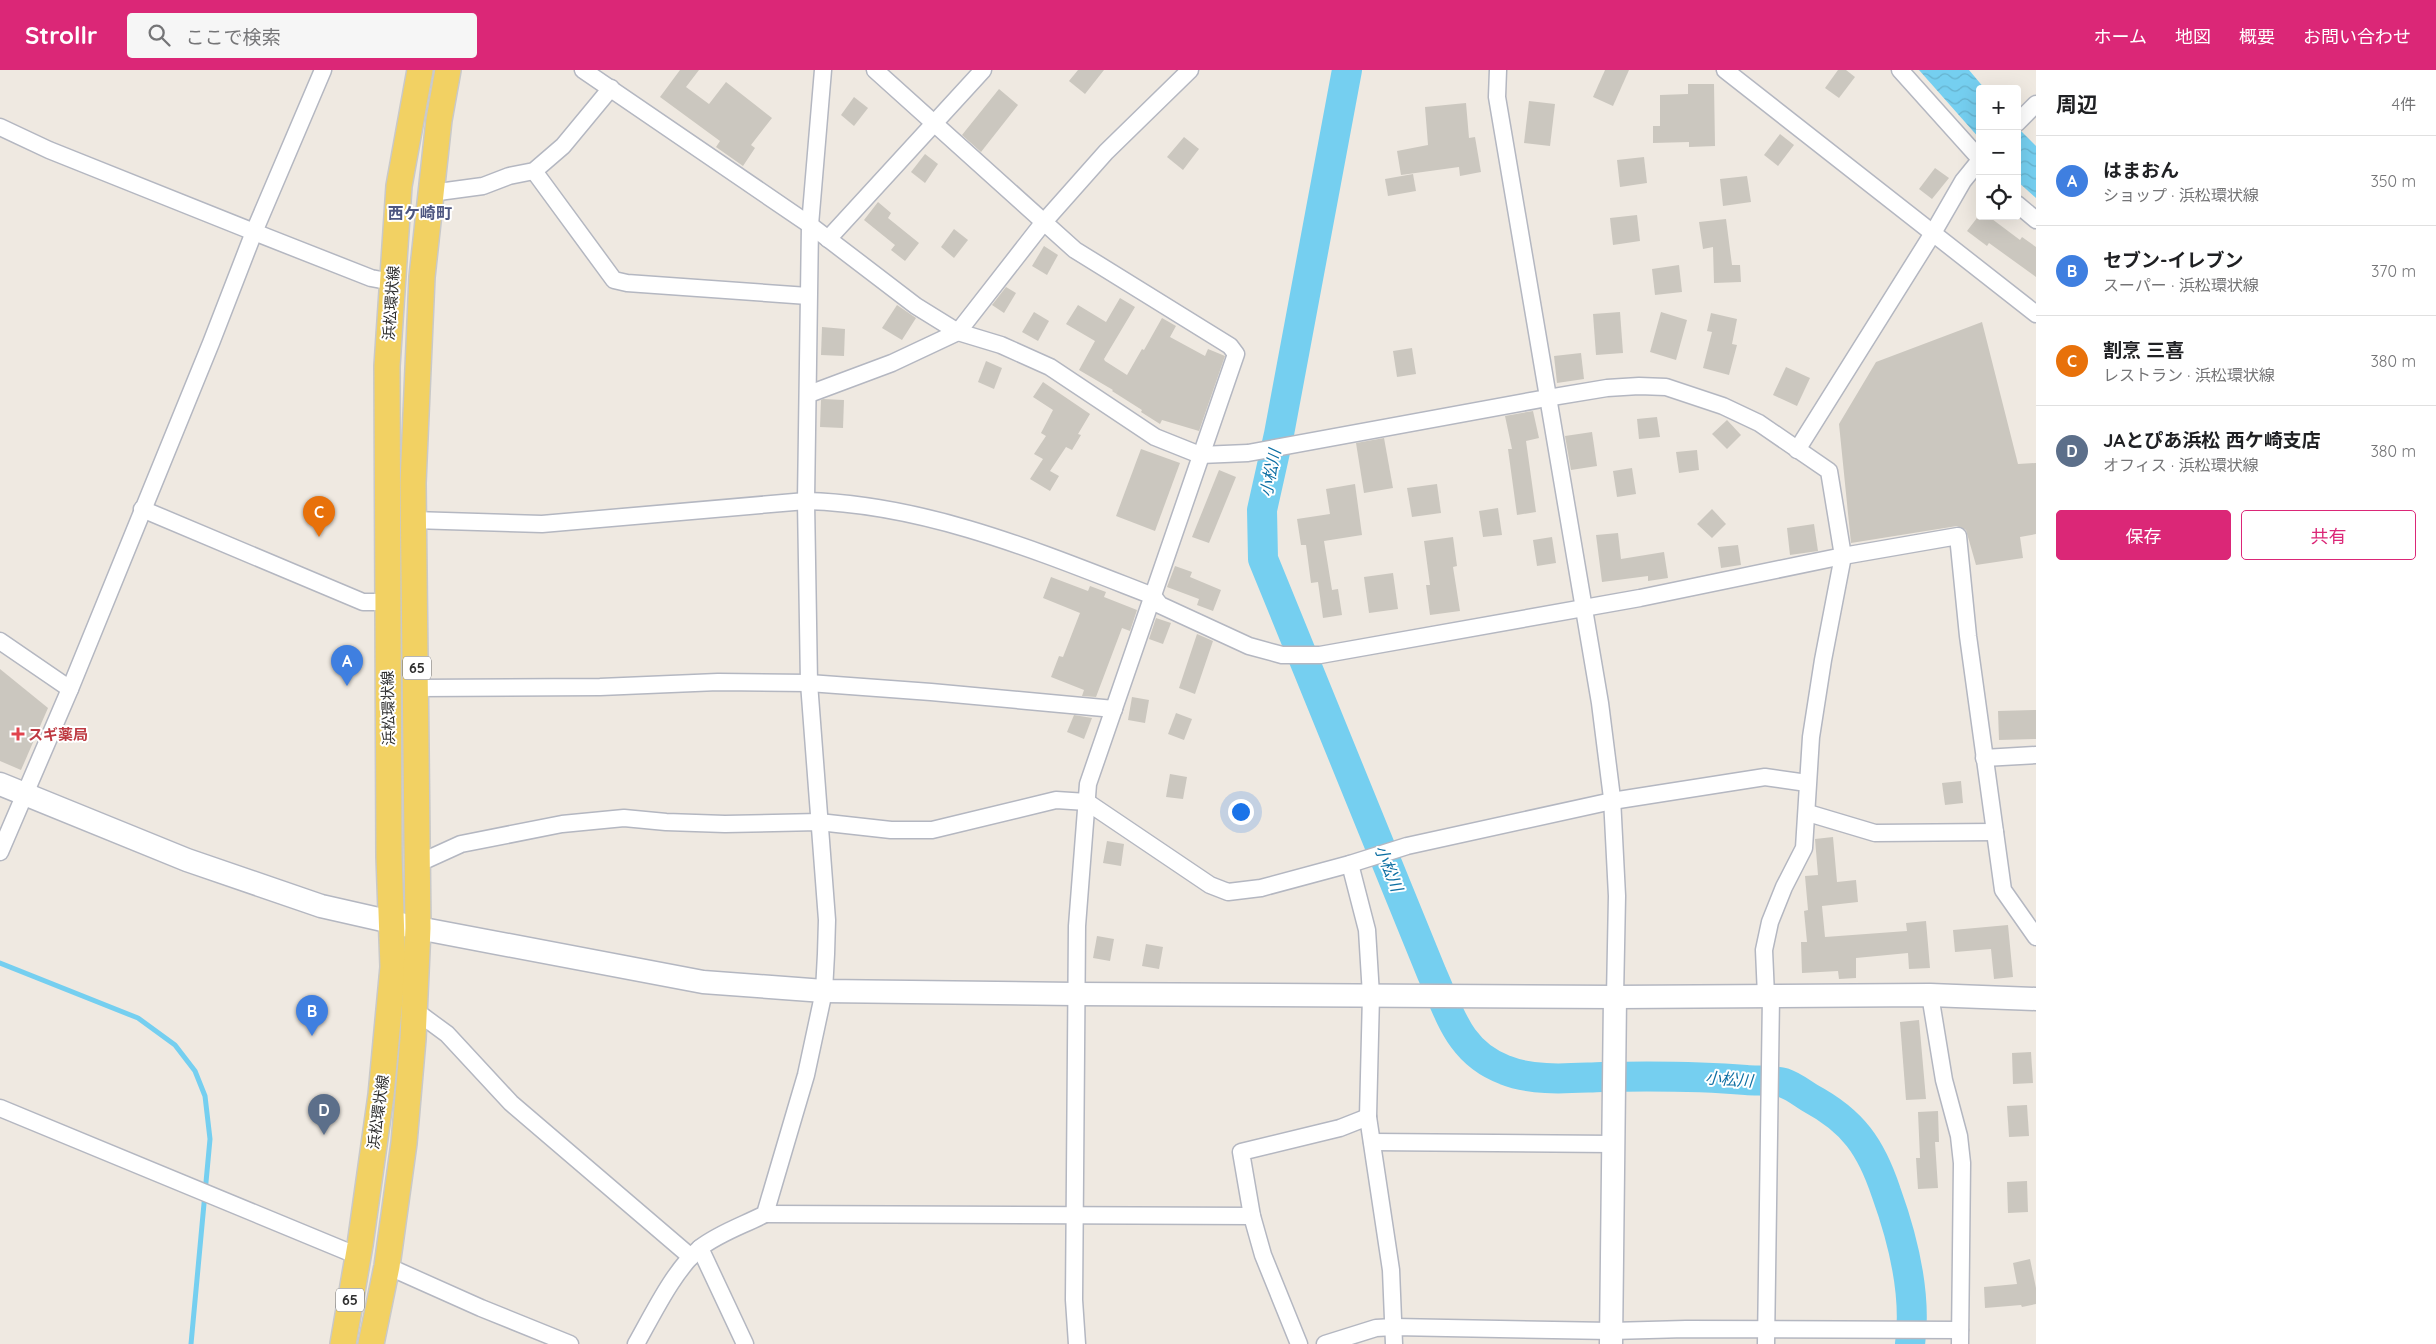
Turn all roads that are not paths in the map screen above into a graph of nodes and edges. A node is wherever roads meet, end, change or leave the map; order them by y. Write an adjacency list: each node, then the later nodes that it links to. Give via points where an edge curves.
1 (323, 70): 25 (street)
2 (420, 70): 28 (main road, 浜松環状線 / 65, via 399,186)
3 (448, 70): 20 (main road, 浜松環状線 / 65)
4 (583, 70): 12 (street)
5 (823, 70): 24 (street)
6 (875, 70): 15 (street)
7 (983, 70): 15 (street)
8 (1190, 70): 23 (street, via 1106,152)
9 (1498, 70): 33 (street, via 1496,97)
10 (1725, 70): 26 (street)
11 (1900, 70): 17 (street)
12 (611, 88): 19 (street, via 563,146); 24 (street)
13 (2036, 104): 14 (street)
14 (2021, 119)
15 (934, 125): 23 (street); 27 (street)
16 (0, 127): 25 (street, via 49,150)
17 (1976, 156)
18 (1976, 165): 26 (street, via 1962,181)
19 (534, 171): 20 (street, via 482,186); 29 (street, via 614,280)
20 (431, 193): 38 (main road, 浜松環状線 / 65, via 422,277)
21 (2021, 207): 22 (street)
22 (2036, 220)
23 (1043, 223): 31 (street); 35 (street, via 1075,250 1230,346 1236,354)
24 (810, 225): 27 (street); 29 (street)
25 (254, 232): 28 (street, via 371,278); 37 (street)
26 (1933, 234): 30 (street); 34 (street)
27 (828, 239): 31 (street, via 916,306)
28 (392, 282): 41 (main road, 浜松環状線 / 65, via 387,366)
29 (808, 296): 32 (street)
30 (2036, 314)
31 (958, 332): 32 (street, via 892,363); 35 (street, via 1001,345 1050,367 1155,437)
32 (809, 394): 36 (street)
33 (1547, 398): 34 (street, via 1608,388 1666,387 1723,406 1759,423); 35 (street, via 1248,453); 42 (street)
34 (1797, 450): 39 (street, via 1829,471)
35 (1200, 455): 40 (street)
36 (806, 501): 38 (street, via 542,524); 40 (street, via 846,502 926,517 1068,563); 44 (street)
37 (142, 509): 41 (street, via 363,602); 46 (street)
38 (413, 520): 45 (main road, 浜松環状線 / 65)
39 (1843, 556): 42 (street, via 1640,598); 49 (street, via 1958,536); 50 (street, via 1823,660)
40 (1153, 596): 42 (street, via 1160,605 1249,646 1282,655 1320,655); 47 (street)
41 (387, 602): 61 (main road, 浜松環状線 / 65)
42 (1585, 606): 53 (street)
43 (0, 640): 46 (street)
44 (809, 683): 45 (street); 47 (street); 56 (street)
45 (417, 688): 60 (main road, 浜松環状線 / 65)
46 (70, 689): 52 (street)
47 (1114, 709): 54 (street, via 1088,784)
48 (2036, 755): 49 (street)
49 (1984, 758): 57 (street)
50 (1807, 783): 53 (street, via 1765,776); 55 (street)
51 (0, 784): 52 (street)
52 (25, 794): 58 (street); 61 (street, via 187,860 321,906)
53 (1612, 801): 59 (street, via 1399,849); 69 (street, via 1617,896)
54 (1087, 802): 56 (street, via 1056,800 932,830 891,830); 59 (street, via 1210,884 1228,892 1261,888); 65 (street, via 1077,926)
55 (1808, 813): 57 (street, via 1875,834); 68 (street, via 1804,848 1770,922 1764,950)
56 (819, 822): 60 (street, via 724,824 624,818 562,824 461,844); 64 (street, via 828,920)
57 (1995, 832): 63 (street, via 2004,890)
58 (0, 852)
59 (1358, 862): 67 (street)
60 (416, 864): 62 (main road, 浜松環状線 / 65)
61 (391, 923): 62 (street); 80 (main road, 浜松環状線 / 65, via 393,967 388,1025)
62 (418, 928): 64 (street, via 703,982); 71 (main road, 浜松環状線 / 65)
63 (2036, 937)
64 (824, 991): 65 (street); 76 (street, via 806,1075)
65 (1076, 994): 67 (street); 77 (street)
66 (1930, 994): 68 (street); 70 (street); 85 (street, via 1962,1163)
67 (1371, 995): 69 (street); 73 (street)
68 (1768, 996): 69 (street); 84 (street)
69 (1615, 997): 75 (street)
70 (2036, 999)
71 (413, 1009): 79 (street, via 447,1034 511,1103); 81 (main road, 浜松環状線 / 65, via 404,1143)
72 (0, 1108): 80 (street)
73 (1368, 1117): 74 (street); 78 (street, via 1340,1128 1240,1152)
74 (1372, 1142): 75 (street); 82 (street, via 1391,1270)
75 (1613, 1144): 83 (street)
76 (765, 1214): 77 (street); 79 (street, via 715,1238)
77 (1074, 1215): 78 (street); 91 (street)
78 (1252, 1216): 92 (street, via 1263,1255)
79 (696, 1253): 89 (street, via 655,1310); 90 (street)
80 (358, 1256): 86 (main road, 浜松環状線 / 65)
81 (387, 1266): 87 (main road, 浜松環状線 / 65); 88 (street)
82 (1394, 1327): 83 (street); 93 (street, via 1376,1328); 94 (street)
83 (1611, 1337): 84 (street)
84 (1767, 1337): 85 (street, via 1932,1329)
85 (1960, 1337)
86 (343, 1344)
87 (371, 1344)
88 (570, 1344)
89 (636, 1344)
90 (745, 1344)
91 (1077, 1344)
92 (1299, 1344)
93 (1325, 1344)
94 (1394, 1344)

